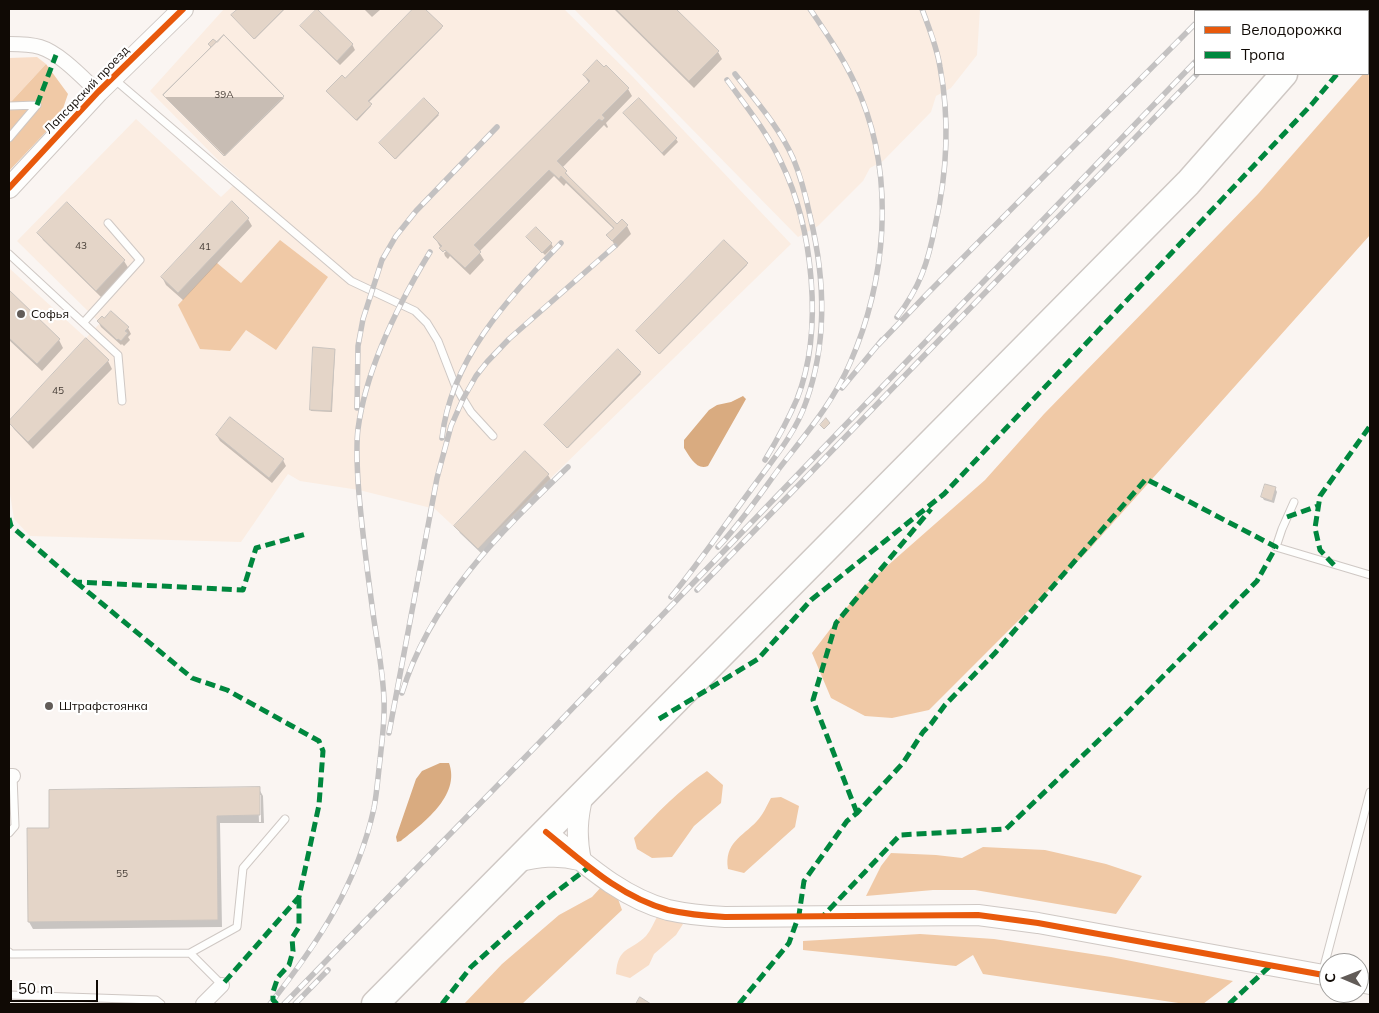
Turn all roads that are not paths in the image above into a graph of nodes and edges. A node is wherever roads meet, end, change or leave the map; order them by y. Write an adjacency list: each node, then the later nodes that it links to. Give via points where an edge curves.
1 (183, 9): 4 (street, Лапсарский проезд)
2 (9, 44): 4 (street, via 41,47)
3 (1283, 75): 17 (highway, via 1182,190)
4 (106, 86): 7 (street, Лапсарский проезд); 12 (lane, via 351,281 415,311 438,341 455,385 471,412)
5 (9, 106): 6 (lane, via 37,105)
6 (9, 138)
7 (9, 188)
8 (108, 223): 10 (lane, via 140,260)
9 (9, 254): 10 (lane)
10 (84, 322): 11 (lane, via 118,355)
11 (122, 401)
12 (493, 436)
13 (1294, 502): 14 (lane, via 1276,547)
14 (1370, 575)
15 (11, 776): 20 (lane, via 15,826)
16 (1370, 792): 25 (lane)
17 (583, 794): 19 (highway); 21 (street, via 576,829)
18 (286, 819): 24 (lane, via 243,868 236,927)
19 (546, 832): 21 (street); 22 (highway)
20 (9, 833)
21 (581, 861): 22 (street, via 554,856); 26 (street, via 615,886 644,901 667,910 695,915 978,915)
22 (516, 862): 31 (highway)
23 (9, 952): 24 (lane)
24 (190, 953): 27 (lane)
25 (1330, 953)
26 (1319, 974)
27 (222, 985): 30 (street)
28 (9, 994): 29 (lane, via 156,1000)
29 (161, 1004)
30 (203, 1004)
31 (375, 1004)

